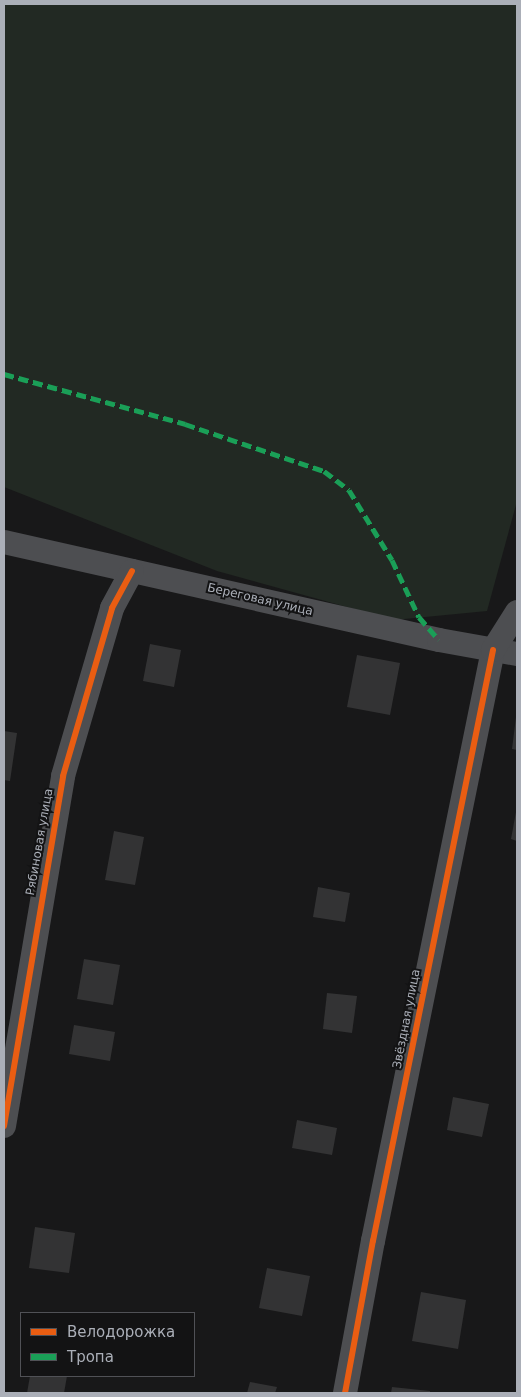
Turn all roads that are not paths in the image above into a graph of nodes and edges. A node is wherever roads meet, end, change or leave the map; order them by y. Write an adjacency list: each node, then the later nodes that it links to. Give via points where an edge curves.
1 (4, 542): 2 (street, Береговая улица)
2 (132, 571): 4 (street, Береговая улица); 6 (street, Рябиновая улица, via 112,608 63,776)
3 (517, 612): 4 (street)
4 (493, 650): 5 (street, Береговая улица); 7 (street, Звёздная улица)
5 (517, 654)
6 (4, 1126)
7 (345, 1393)

